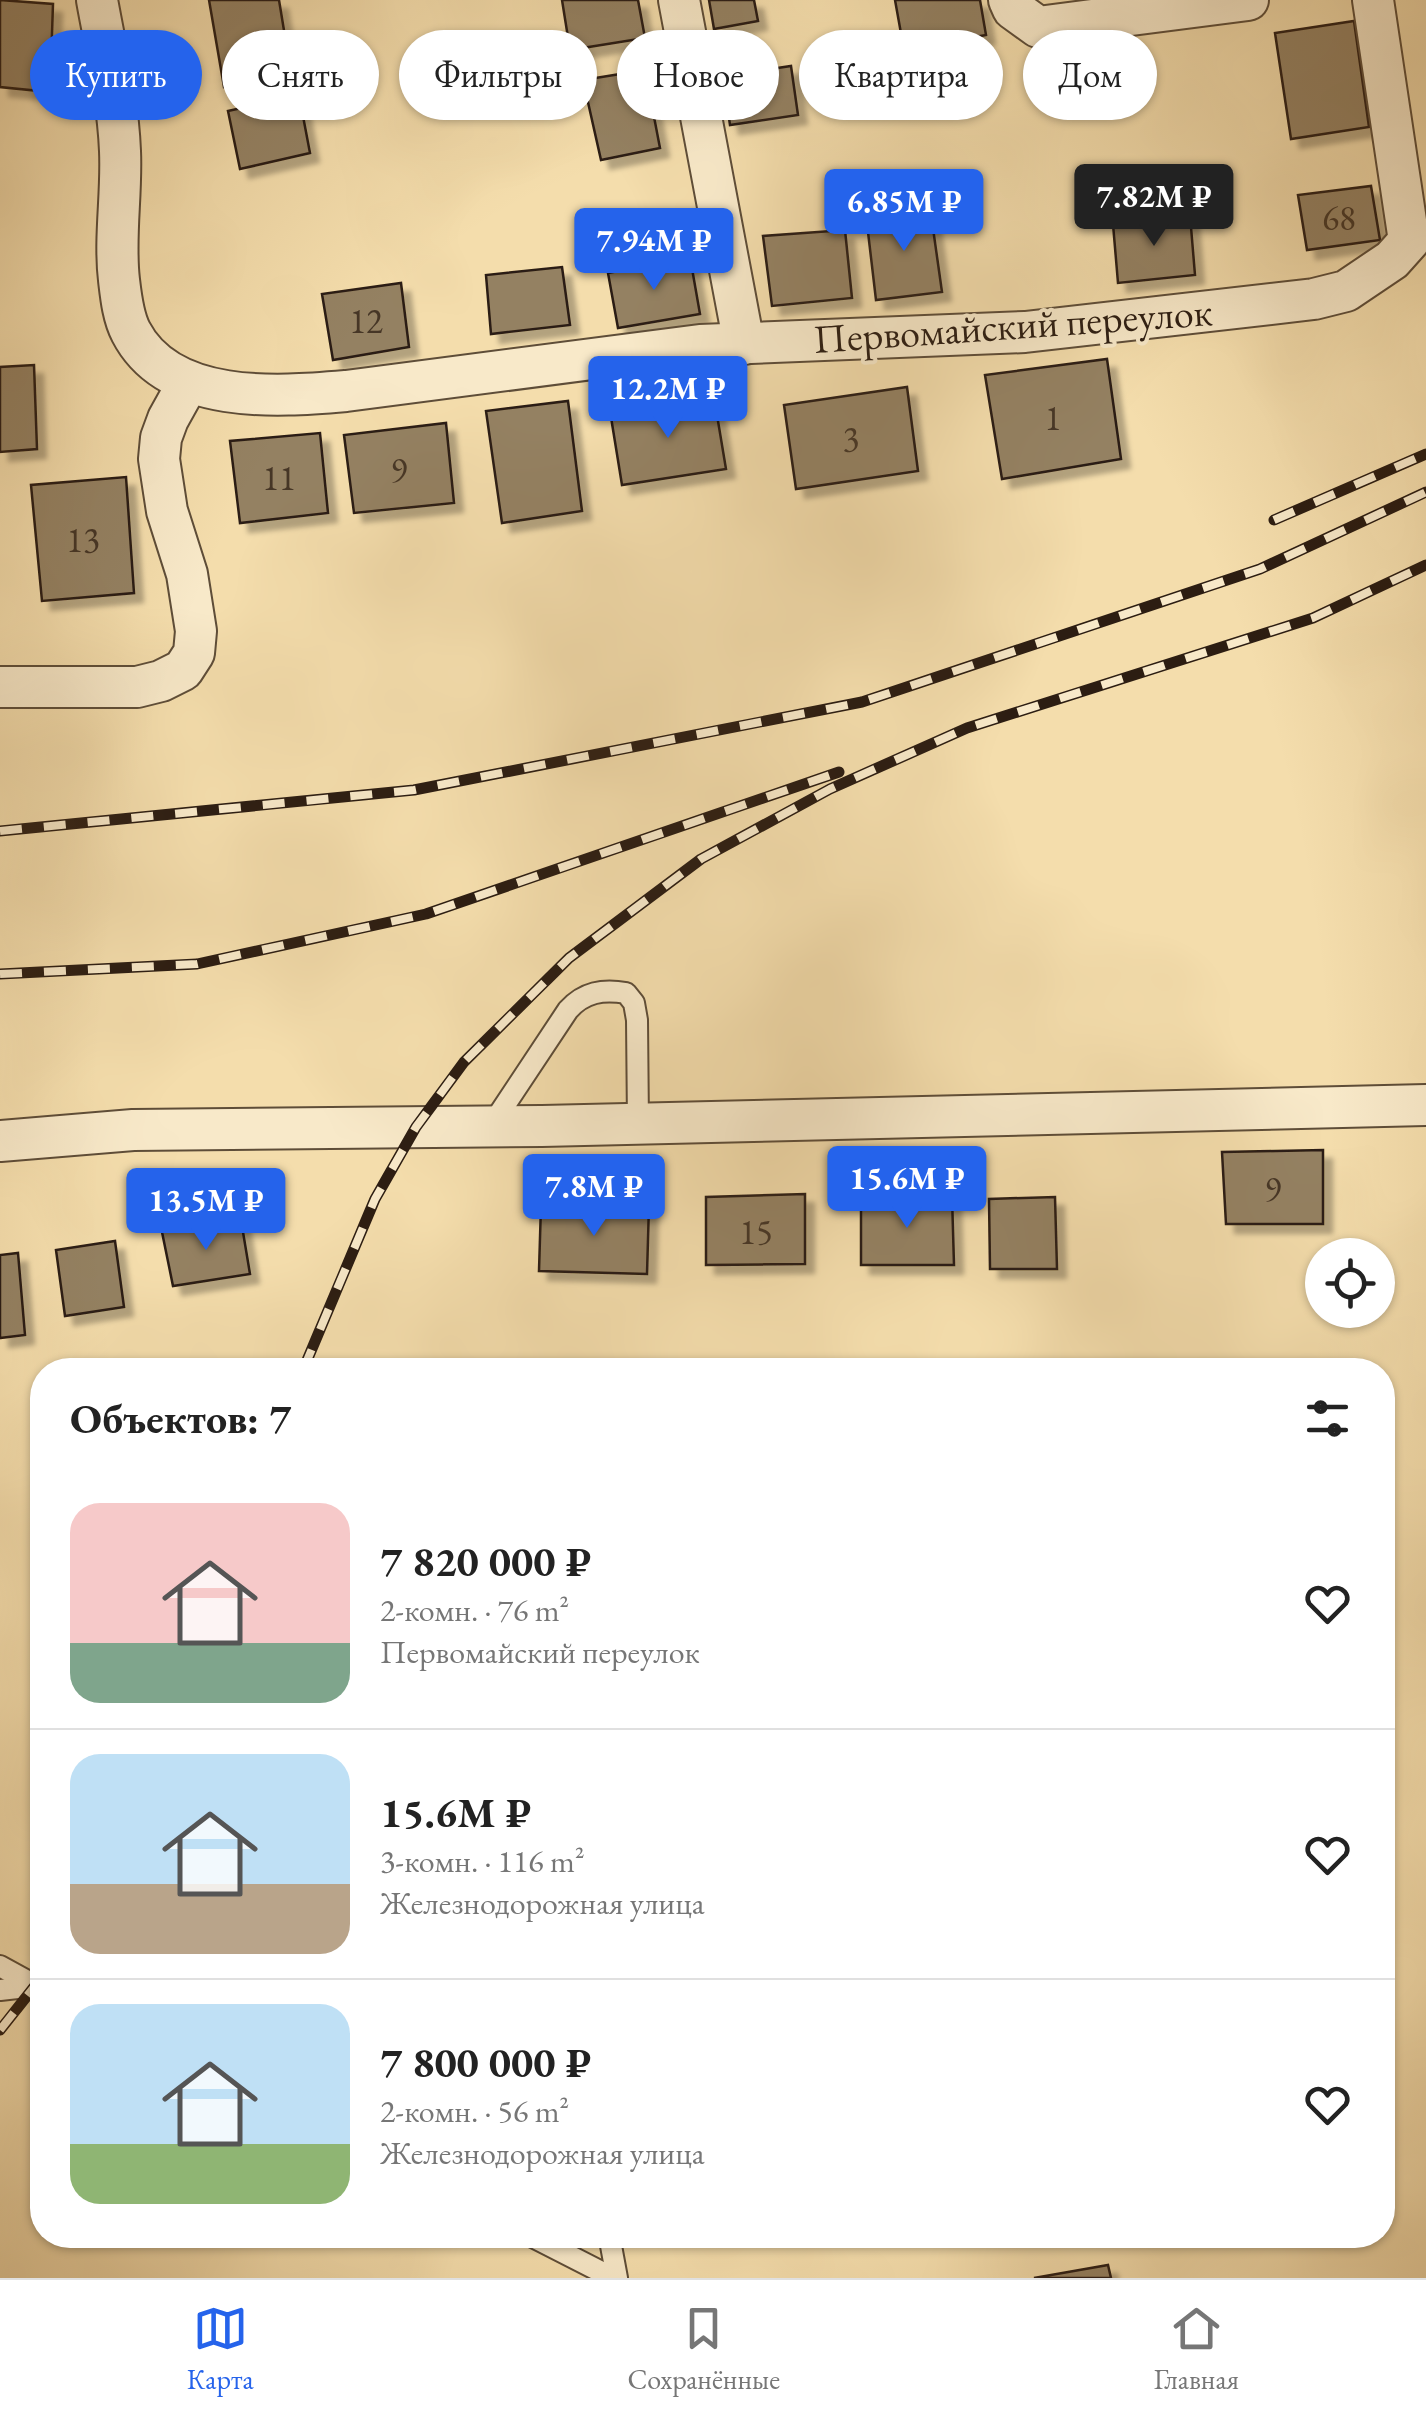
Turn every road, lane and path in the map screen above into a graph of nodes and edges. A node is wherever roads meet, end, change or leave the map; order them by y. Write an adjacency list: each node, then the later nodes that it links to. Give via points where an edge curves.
1 (98, 0): 7 (street, via 120,151 123,311 139,345)
2 (678, 0): 6 (street)
3 (1009, 0): 4 (street, via 1038,27)
4 (1248, 0)
5 (1374, 0): 6 (street, Первомайский переулок, via 1409,241 1346,291 1025,332)
6 (744, 344): 7 (street, Первомайский переулок, via 296,396)
7 (188, 383): 8 (street, via 168,419 160,459 167,511 187,574 194,653 183,670 137,687)
8 (0, 687)
9 (1426, 1105): 10 (street)
10 (638, 1124): 11 (street); 11 (lane, via 634,1003 626,993 607,990 584,996 568,1010)
11 (491, 1126): 12 (street, via 133,1130)
12 (0, 1141)
13 (0, 1966): 14 (lane)
14 (30, 1982)
15 (30, 1988): 16 (lane)
16 (0, 1990)
17 (554, 2248): 19 (lane)
18 (611, 2248): 19 (lane)
19 (615, 2278)

